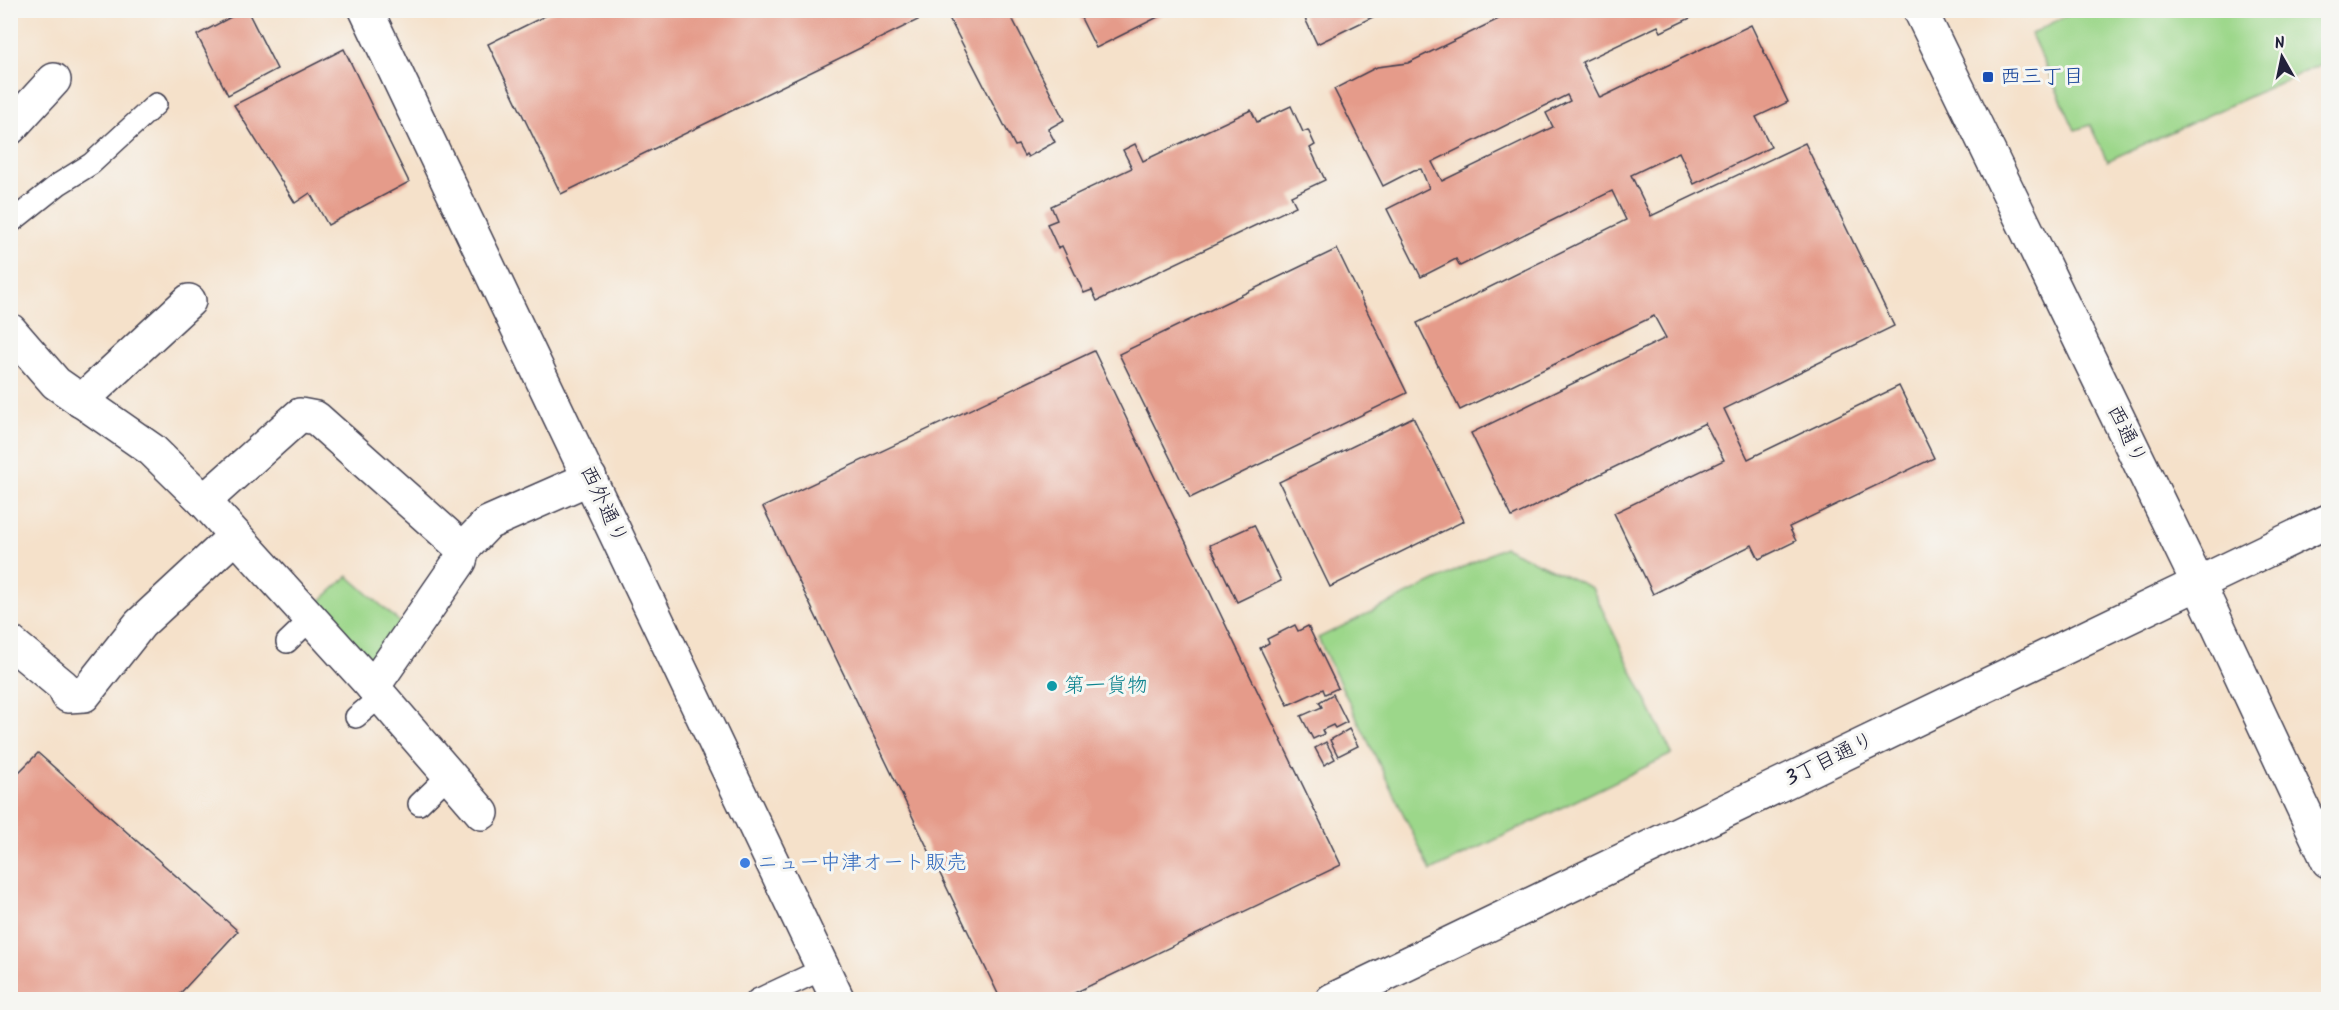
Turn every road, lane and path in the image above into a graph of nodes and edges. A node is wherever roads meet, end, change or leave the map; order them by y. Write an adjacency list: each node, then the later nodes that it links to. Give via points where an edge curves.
1 (366, 10): 10 (street, 西外通り)
2 (1920, 10): 15 (street, 西通り)
3 (54, 80): 5 (street)
4 (156, 104): 6 (lane, via 128,139 59,184)
5 (30, 119)
6 (10, 223)
7 (189, 301): 9 (street)
8 (10, 330): 9 (street, via 56,383)
9 (81, 401): 11 (street, via 152,450)
10 (590, 478): 14 (street, via 488,523); 24 (street, 西外通り)
11 (204, 501): 13 (street); 14 (street, via 300,415 308,416 316,418)
12 (2328, 521): 15 (street, 3丁目通り)
13 (235, 536): 16 (street); 17 (street, via 140,624 84,695 68,696 63,686)
14 (463, 549): 19 (street)
15 (2198, 583): 23 (street, 西通り); 27 (street, 3丁目通り)
16 (310, 619): 18 (lane); 19 (street)
17 (10, 642)
18 (287, 642)
19 (370, 700): 20 (street)
20 (449, 775): 21 (lane); 22 (street)
21 (419, 804)
22 (482, 813)
23 (2328, 861)
24 (824, 969): 25 (lane); 26 (street, 西外通り)
25 (757, 999)
26 (838, 999)
27 (1332, 999)

